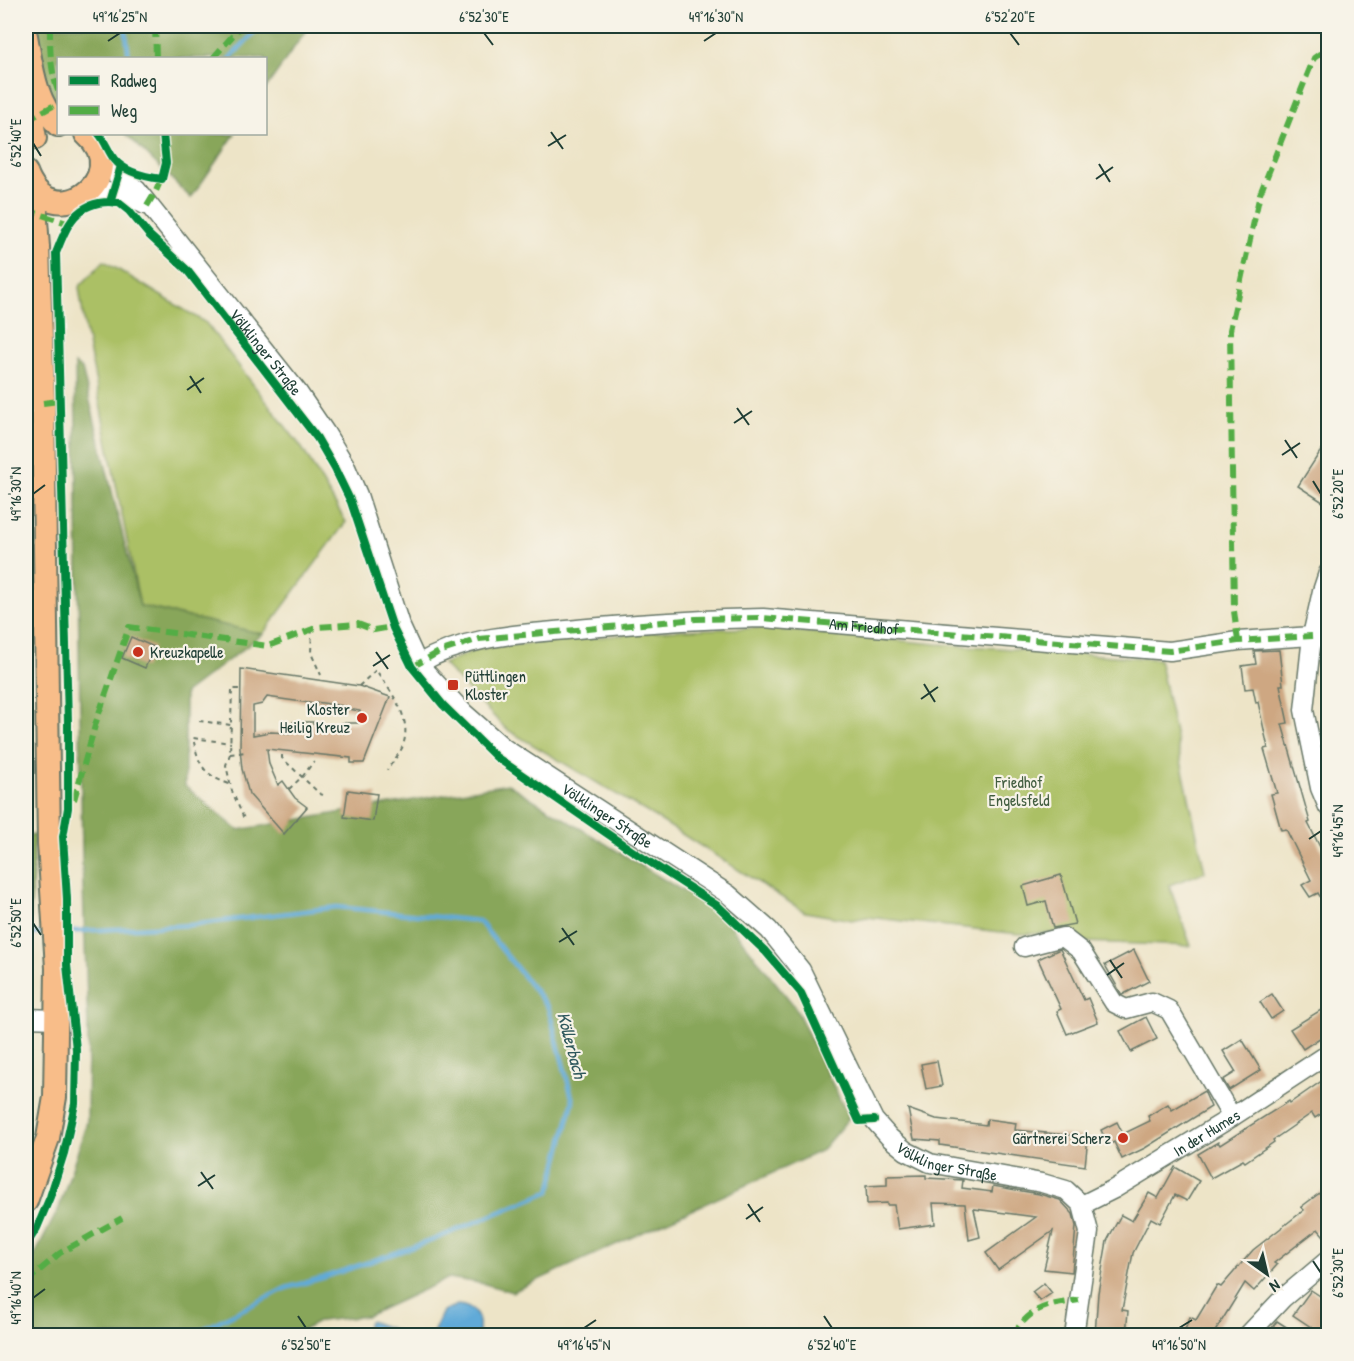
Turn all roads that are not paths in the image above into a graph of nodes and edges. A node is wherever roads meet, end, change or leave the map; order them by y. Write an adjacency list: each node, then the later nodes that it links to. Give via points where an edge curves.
1 (26, 36): 3 (main road, via 39,96)
2 (26, 54): 6 (main road)
3 (57, 125)
4 (57, 126): 6 (main road, via 43,131)
5 (87, 135): 7 (main road, via 96,145)
6 (30, 147)
7 (101, 164): 9 (main road); 11 (street, Völklinger Straße, via 137,190)
8 (31, 182): 10 (main road, via 54,201); 12 (main road)
9 (91, 189): 10 (main road); 11 (street, Völklinger Straße, via 132,197)
10 (64, 202): 12 (main road, via 43,231)
11 (147, 206): 16 (street, Völklinger Straße, via 297,392 345,465 400,625)
12 (38, 247): 13 (main road)
13 (34, 404): 20 (main road)
14 (1329, 573): 15 (street)
15 (1312, 636): 16 (street, Am Friedhof, via 1170,651 763,618 696,619 479,639 439,652); 17 (street, via 1304,710 1320,788)
16 (418, 664): 24 (street, Völklinger Straße, via 504,748 728,894 768,930 801,970 874,1120 890,1138 930,1163 1042,1183 1066,1190)
17 (1329, 807)
18 (1024, 947): 22 (street, via 1063,938 1081,951 1114,1004 1126,1009 1152,1002 1169,1010)
19 (26, 1018): 20 (street)
20 (56, 1019): 23 (main road, via 56,1097 48,1138)
21 (1329, 1054): 22 (street, In der Humes)
22 (1232, 1117): 24 (street, In der Humes)
23 (26, 1201)
24 (1082, 1205): 26 (street, via 1089,1232)
25 (1329, 1260): 27 (street, via 1283,1298)
26 (1074, 1335)
27 (1247, 1335)

